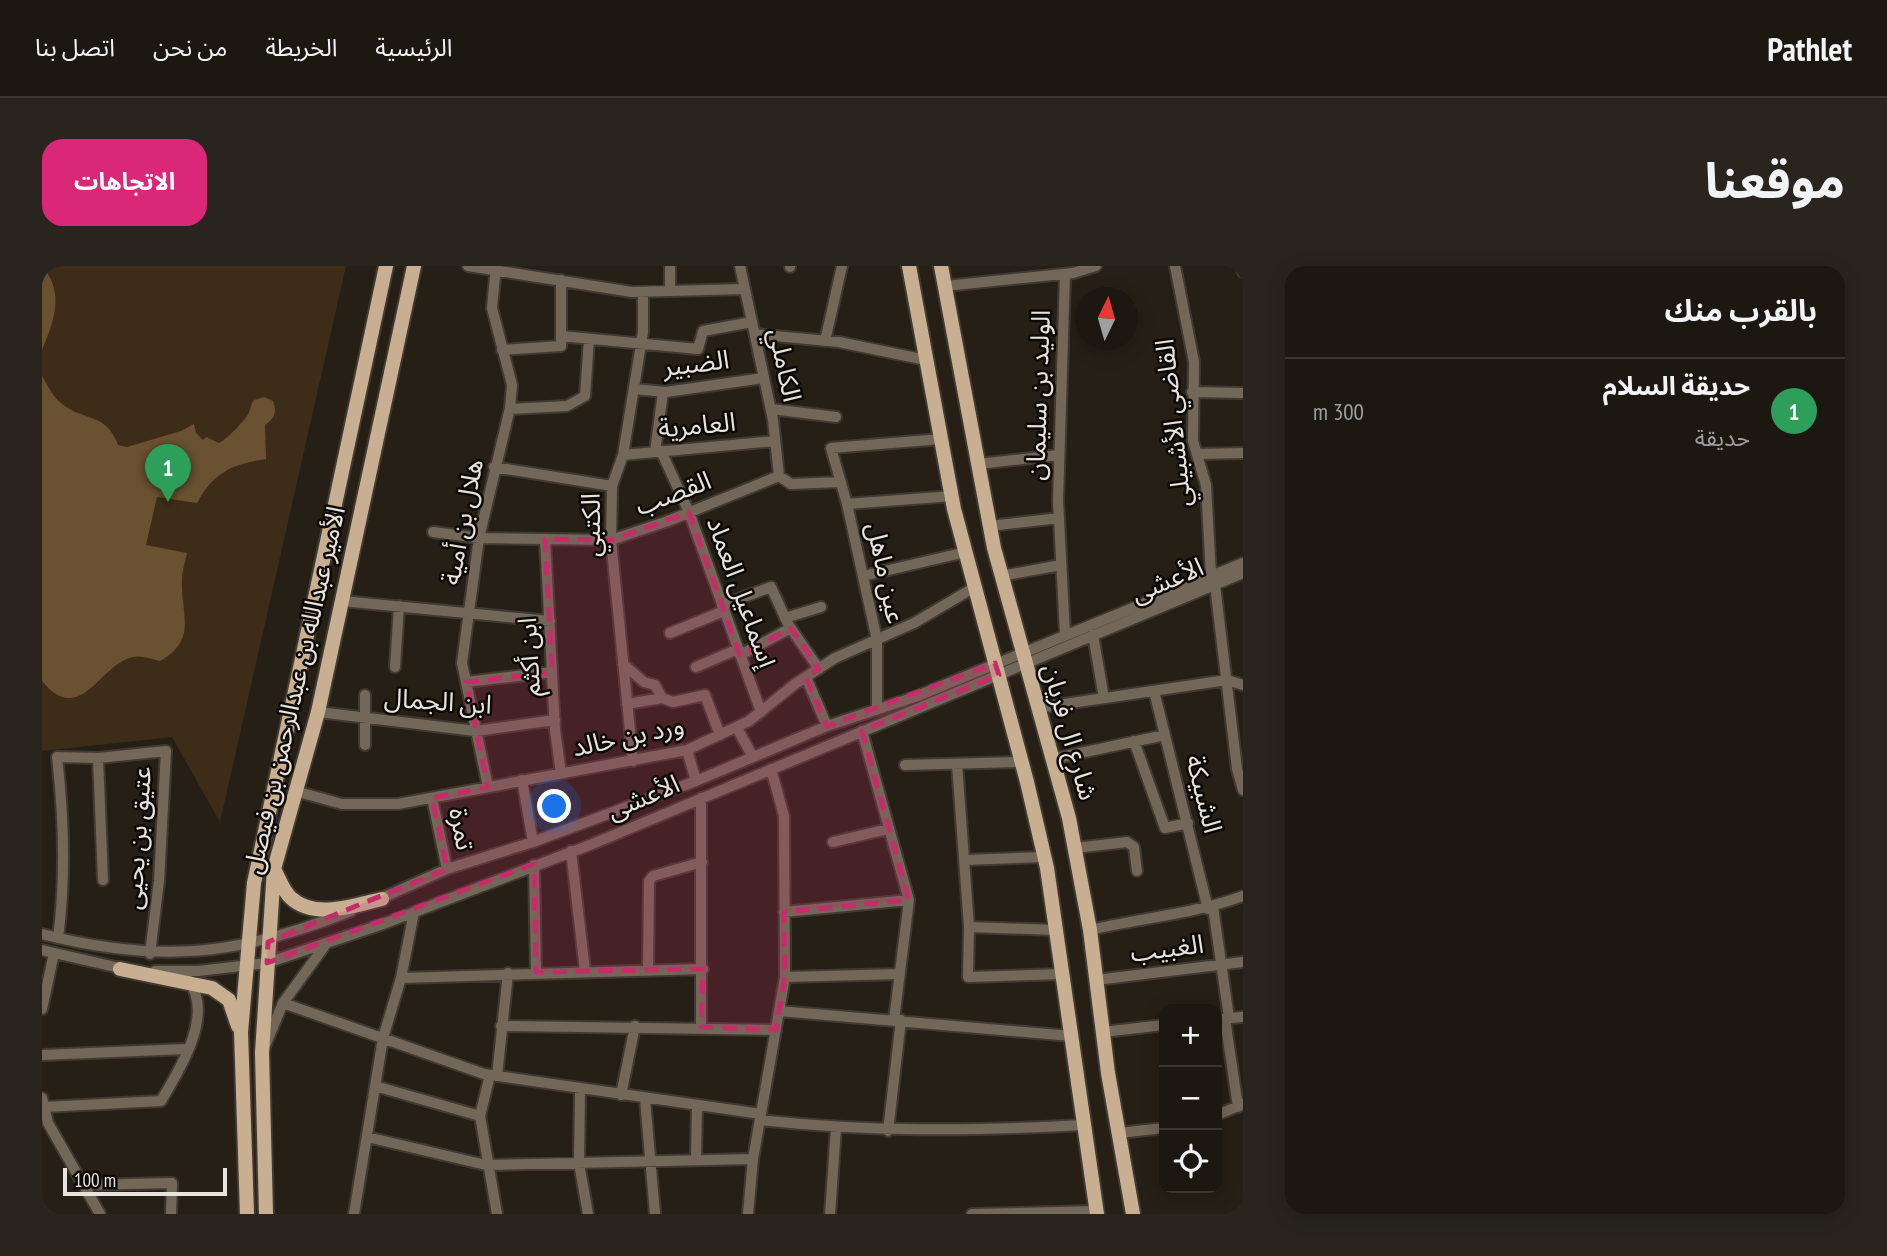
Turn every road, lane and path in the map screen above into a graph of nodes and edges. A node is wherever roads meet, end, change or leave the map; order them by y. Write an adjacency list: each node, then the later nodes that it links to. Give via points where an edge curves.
1 (386, 266): 151 (main road, الأمير عبدالله بن عبدالرحمن بن فيصل, via 261,840)
2 (414, 266): 65 (main road, الأمير عبدالله بن عبدالرحمن بن فيصل)
3 (468, 266): 12 (street)
4 (670, 266): 18 (street)
5 (740, 266): 17 (street, الكاملي)
6 (842, 266): 24 (street)
7 (909, 266): 27 (main road, شارع ال فريان)
8 (941, 266): 16 (main road, شارع ال فريان)
9 (1096, 266): 14 (street)
10 (1175, 266): 31 (street, القاضي الأشبيلي, via 1194,362)
11 (1241, 266): 13 (street)
12 (496, 268): 15 (street); 26 (street, هلال بن أمية, via 492,308)
13 (1243, 272)
14 (1065, 274): 16 (street); 42 (street, الوليد بن سليمان)
15 (561, 280): 19 (street); 22 (street)
16 (945, 286): 43 (main road, شارع ال فريان)
17 (745, 289): 18 (street); 20 (street, الكاملي)
18 (670, 291): 19 (street)
19 (643, 292): 25 (street, الكتبي)
20 (752, 322): 21 (street, الكاملي); 25 (street, via 703,331 698,349)
21 (755, 334): 24 (street); 28 (street, الكاملي)
22 (561, 336): 23 (street); 26 (street, via 561,346)
23 (589, 340): 25 (street); 33 (street, via 585,396 567,406)
24 (824, 341): 27 (street)
25 (641, 345): 29 (street, الكتبي)
26 (502, 350): 33 (street, هلال بن أمية, via 512,385)
27 (926, 360): 36 (main road, شارع ال فريان)
28 (764, 378): 30 (street, الضبير); 34 (street, الكاملي)
29 (634, 389): 30 (street, الضبير); 41 (street, الكتبي)
30 (663, 392): 38 (street)
31 (1192, 392): 32 (street); 40 (street, القاضي الأشبيلي, via 1193,441)
32 (1243, 393)
33 (510, 409): 44 (street, هلال بن أمية)
34 (771, 409): 35 (street); 37 (street, الكاملي)
35 (836, 416)
36 (941, 439): 46 (street, عين ماهل, via 831,448); 48 (main road, شارع ال فريان)
37 (775, 441): 38 (street, العامرية); 45 (street, الكاملي)
38 (658, 451): 41 (street, العامرية); 50 (street, إسماعيل العماد)
39 (1243, 453): 40 (street)
40 (1199, 454): 63 (street, القاضي الأشبيلي, via 1206,485)
41 (623, 455): 47 (street, الكتبي)
42 (1059, 455): 43 (street); 51 (street, الوليد بن سليمان)
43 (978, 464): 52 (main road, شارع ال فريان)
44 (494, 467): 47 (street); 54 (street, هلال بن أمية)
45 (779, 475): 46 (street, via 790,484); 50 (street, القصب)
46 (841, 482): 49 (street, عين ماهل)
47 (612, 486): 56 (street, الكتبي)
48 (951, 496): 49 (street); 57 (main road, شارع ال فريان)
49 (847, 504): 61 (street, عين ماهل)
50 (689, 512): 56 (street, القصب); 68 (street, إسماعيل العماد)
51 (1059, 518): 52 (street); 59 (street, الوليد بن سليمان)
52 (989, 526): 62 (main road, شارع ال فريان)
53 (433, 532): 54 (street, القصب)
54 (479, 538): 55 (street, القصب); 69 (street, هلال بن أمية)
55 (545, 539): 56 (street, القصب); 70 (street, ابن أكثم)
56 (611, 540): 78 (street, الكتبي)
57 (966, 552): 61 (street); 64 (main road, شارع ال فريان)
58 (1243, 563): 63 (street, الأعشى)
59 (1061, 565): 62 (street); 73 (street, الوليد بن سليمان)
60 (1243, 573): 63 (street, الأعشى)
61 (863, 576): 75 (street, عين ماهل)
62 (1002, 576): 77 (main road, شارع ال فريان)
63 (1213, 581): 73 (street, الأعشى); 74 (street, الأعشى); 85 (street, القاضي الأشبيلي)
64 (975, 587): 75 (street, ورد بن خالد); 82 (main road, شارع ال فريان)
65 (342, 601): 66 (street); 95 (main road, الأمير عبدالله بن عبدالرحمن بن فيصل)
66 (399, 606): 69 (street); 79 (street)
67 (821, 607): 71 (street)
68 (723, 608): 71 (street, via 771,587); 72 (street); 76 (street, إسماعيل العماد)
69 (469, 613): 70 (street); 86 (street, هلال بن أمية, via 462,663)
70 (550, 621): 83 (street, ابن أكثم)
71 (788, 623): 76 (street); 81 (street)
72 (670, 633)
73 (1065, 634): 77 (street, الأعشى)
74 (1093, 635): 77 (street, الأعشى); 91 (street)
75 (877, 640): 81 (street, ورد بن خالد); 94 (street, عين ماهل)
76 (739, 652): 80 (street); 96 (street, إسماعيل العماد)
77 (1023, 658): 82 (street, الأعشى); 93 (main road, شارع ال فريان)
78 (624, 664): 90 (street, via 644,682 655,685); 92 (street, الكتبي)
79 (395, 667)
80 (696, 667)
81 (819, 669): 84 (street, ورد بن خالد)
82 (997, 669): 94 (street, الأعشى); 102 (street, الأعشى); 112 (main road, شارع ال فريان)
83 (552, 672): 86 (street); 98 (street, ابن أكثم)
84 (806, 677): 96 (street, ورد بن خالد); 99 (street)
85 (1227, 680): 87 (street); 88 (street); 120 (street, القاضي الأشبيلي)
86 (466, 682): 101 (street, هلال بن أمية)
87 (1243, 685)
88 (1154, 691): 91 (street); 104 (street, الشبيكة)
89 (365, 695): 97 (street)
90 (662, 698): 92 (street); 103 (street, via 673,702 705,695)
91 (1104, 698): 93 (street)
92 (627, 704): 111 (street, الكتبي)
93 (1037, 708): 110 (main road, شارع ال فريان)
94 (877, 710): 99 (street, الأعشى)
95 (318, 712): 97 (street, ابن الجمال); 121 (main road, الأمير عبدالله بن عبدالرحمن بن فيصل)
96 (761, 712): 100 (street, ورد بن خالد)
97 (366, 719): 101 (street, ابن الجمال); 106 (street)
98 (555, 720): 101 (street, ابن الجمال); 116 (street, ابن أكثم)
99 (827, 726): 108 (street, الأعشى)
100 (737, 727): 103 (street, ورد بن خالد); 108 (street)
101 (476, 731): 119 (street, هلال بن أمية)
102 (862, 731): 115 (street, الأعشى); 125 (street)
103 (720, 735): 107 (street, ورد بن خالد)
104 (1165, 735): 105 (street); 124 (street, الشبيكة)
105 (1134, 741): 110 (street); 124 (street, via 1164,828)
106 (365, 745)
107 (687, 750): 111 (street, ورد بن خالد); 118 (street)
108 (753, 757): 118 (street, الأعشى)
109 (98, 758): 137 (street); 148 (street, عتيق بن يحيى, via 57,757 63,809); 154 (street, عتيق بن يحيى, via 166,751)
110 (1052, 759): 128 (main road, شارع ال فريان)
111 (633, 761): 116 (street, ورد بن خالد)
112 (1022, 762): 113 (street); 130 (main road, شارع ال فريان)
113 (957, 764): 114 (street); 131 (street)
114 (905, 765)
115 (771, 769): 122 (street, الأعشى); 143 (street, via 784,816)
116 (561, 773): 117 (street, ورد بن خالد)
117 (522, 780): 119 (street, ورد بن خالد); 126 (street)
118 (696, 781): 126 (street, الأعشى)
119 (488, 787): 123 (street, ورد بن خالد)
120 (1243, 790)
121 (295, 791): 123 (street, ورد بن خالد, via 342,804 372,806); 134 (main road, الأمير عبدالله بن عبدالرحمن بن فيصل)
122 (701, 797): 129 (street, الأعشى); 132 (street)
123 (432, 798): 135 (street, تمرة)
124 (1188, 823): 141 (street, الشبيكة)
125 (888, 829): 127 (street); 140 (street)
126 (533, 842): 135 (street, الأعشى)
127 (833, 842)
128 (1075, 848): 136 (street, via 1127,842 1133,847); 146 (main road, شارع ال فريان)
129 (571, 851): 133 (street, الأعشى); 162 (street)
130 (1044, 857): 131 (street); 145 (main road, شارع ال فريان)
131 (965, 860): 144 (street)
132 (702, 862): 160 (street); 161 (street, via 649,881)
133 (534, 865): 142 (street, الأعشى); 164 (street)
134 (274, 869): 139 (main road, via 291,898 307,906 341,908); 149 (main road, الأمير عبدالله بن عبدالرحمن بن فيصل)
135 (447, 869): 139 (street, الأعشى)
136 (1137, 872)
137 (103, 880)
138 (1243, 896): 141 (street)
139 (382, 899): 149 (street, الأعشى)
140 (909, 900): 143 (street); 166 (street)
141 (1211, 908): 146 (street); 157 (street, الشبيكة)
142 (414, 912): 150 (street, الأعشى); 169 (street)
143 (784, 912): 168 (street)
144 (969, 927): 145 (street); 167 (street, via 968,977)
145 (1056, 930): 167 (main road, شارع ال فريان)
146 (1090, 930): 170 (main road, شارع ال فريان)
147 (42, 934): 148 (street, الأعشى)
148 (58, 938): 154 (street, الأعشى)
149 (268, 942): 151 (street, الأعشى); 156 (main road, الأمير عبدالله بن عبدالرحمن بن فيصل)
150 (326, 944): 156 (street, الأعشى); 172 (street)
151 (246, 946): 154 (street, الأعشى); 158 (main road, الأمير عبدالله بن عبدالرحمن بن فيصل)
152 (42, 950): 153 (street, الأعشى)
153 (54, 953): 159 (street, الأعشى); 173 (street)
154 (150, 954)
155 (1243, 962): 157 (street, الغبيب)
156 (267, 964): 158 (street, الأعشى); 188 (main road, الأمير عبدالله بن عبدالرحمن بن فيصل)
157 (1223, 964): 170 (street, الغبيب); 176 (street, الشبيكة)
158 (245, 967): 163 (street, الأعشى); 183 (main road, الأمير عبدالله بن عبدالرحمن بن فيصل)
159 (120, 969): 163 (street, الأعشى); 171 (main road)
160 (703, 969): 161 (street); 181 (street)
161 (648, 970): 162 (street)
162 (586, 971): 164 (street)
163 (178, 972): 171 (street)
164 (536, 972): 165 (street)
165 (508, 973): 169 (street); 178 (street)
166 (900, 974): 168 (street); 177 (street)
167 (1063, 974): 185 (main road, شارع ال فريان)
168 (785, 977): 174 (street)
169 (401, 978): 186 (street)
170 (1096, 980): 184 (main road, شارع ال فريان)
171 (190, 982): 183 (main road, via 222,993); 187 (street, via 201,1014)
172 (283, 1003): 186 (street); 188 (street)
173 (42, 1009)
174 (779, 1011): 177 (street); 182 (street)
175 (1243, 1017): 176 (street)
176 (1223, 1019): 197 (street, الشبيكة)
177 (898, 1020): 185 (street); 204 (street)
178 (501, 1026): 179 (street); 190 (street)
179 (635, 1026): 181 (street); 193 (street)
180 (1159, 1026): 184 (street)
181 (701, 1027): 182 (street)
182 (776, 1030): 200 (street)
183 (241, 1032): 217 (main road, الأمير عبدالله بن عبدالرحمن بن فيصل)
184 (1103, 1032): 205 (main road, شارع ال فريان)
185 (1071, 1036): 201 (main road, شارع ال فريان)
186 (383, 1038): 190 (street); 191 (street)
187 (186, 1049): 189 (street); 195 (street, via 161,1101)
188 (262, 1053): 218 (main road, الأمير عبدالله بن عبدالرحمن بن فيصل)
189 (42, 1055)
190 (494, 1075): 192 (street); 199 (street)
191 (375, 1086): 199 (street); 206 (street)
192 (580, 1088): 193 (street); 210 (street)
193 (621, 1095): 194 (street)
194 (645, 1098): 196 (street); 209 (street)
195 (43, 1102): 212 (street, via 47,1123)
196 (697, 1105): 200 (street); 208 (street)
197 (1241, 1105): 198 (street)
198 (1222, 1113)
199 (480, 1116): 211 (street)
200 (760, 1117): 202 (street); 207 (street)
201 (1083, 1125): 204 (street, via 957,1132); 214 (main road, شارع ال فريان)
202 (836, 1128): 204 (street); 224 (street)
203 (1159, 1129): 205 (street)
204 (888, 1130)
205 (1119, 1133): 226 (main road, شارع ال فريان)
206 (366, 1137): 211 (street); 219 (street)
207 (752, 1159): 208 (street); 223 (street)
208 (696, 1160): 209 (street)
209 (651, 1161): 210 (street); 222 (street)
210 (579, 1163): 211 (street); 221 (street)
211 (486, 1165): 220 (street)
212 (83, 1185): 215 (street); 216 (street, via 172,1183)
213 (1067, 1213): 214 (street); 225 (street)
214 (1097, 1213)
215 (100, 1214)
216 (171, 1214)
217 (247, 1214)
218 (266, 1214)
219 (354, 1214)
220 (497, 1214)
221 (588, 1214)
222 (656, 1214)
223 (748, 1214)
224 (830, 1214)
225 (972, 1214)
226 (1133, 1214)

